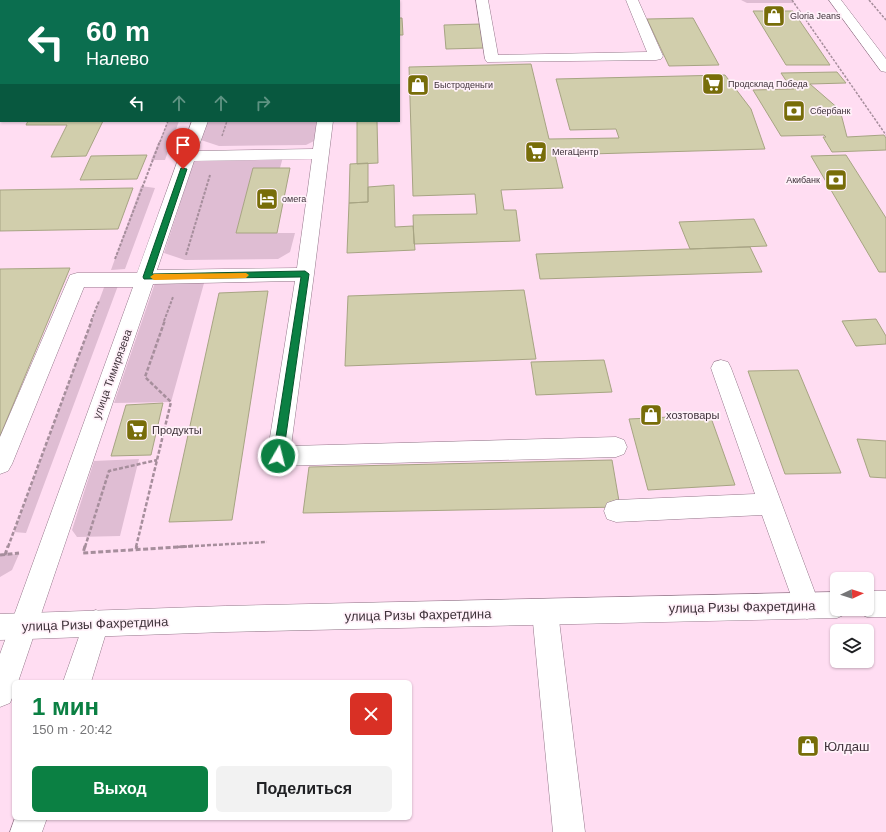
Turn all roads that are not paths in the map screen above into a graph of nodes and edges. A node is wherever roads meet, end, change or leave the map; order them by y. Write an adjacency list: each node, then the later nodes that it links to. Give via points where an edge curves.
1 (482, 0): 2 (main road, via 492,59 656,56)
2 (632, 0)
3 (835, 0): 4 (main road)
4 (886, 68)
5 (200, 122): 8 (main road, улица Тимирязева)
6 (325, 122): 7 (main road)
7 (320, 154): 8 (main road); 9 (main road)
8 (188, 156): 10 (main road, улица Тимирязева)
9 (305, 274): 10 (main road); 12 (main road, via 278,456)
10 (146, 278): 13 (main road, via 78,280); 22 (main road, улица Тимирязева)
11 (721, 368): 14 (main road)
12 (616, 447)
13 (0, 464)
14 (770, 504): 15 (main road); 19 (main road)
15 (616, 511)
16 (874, 604): 17 (main road)
17 (886, 604)
18 (830, 605): 19 (main road, улица Ризы Фахретдина)
19 (807, 606): 20 (main road, улица Ризы Фахретдина)
20 (546, 612): 21 (main road, улица Ризы Фахретдина); 27 (main road)
21 (96, 623): 22 (main road, улица Ризы Фахретдина); 23 (main road)
22 (11, 627): 24 (main road, улица Тимирязева)
23 (77, 680)
24 (0, 693)
25 (30, 820): 26 (main road)
26 (26, 832)
27 (569, 832)

